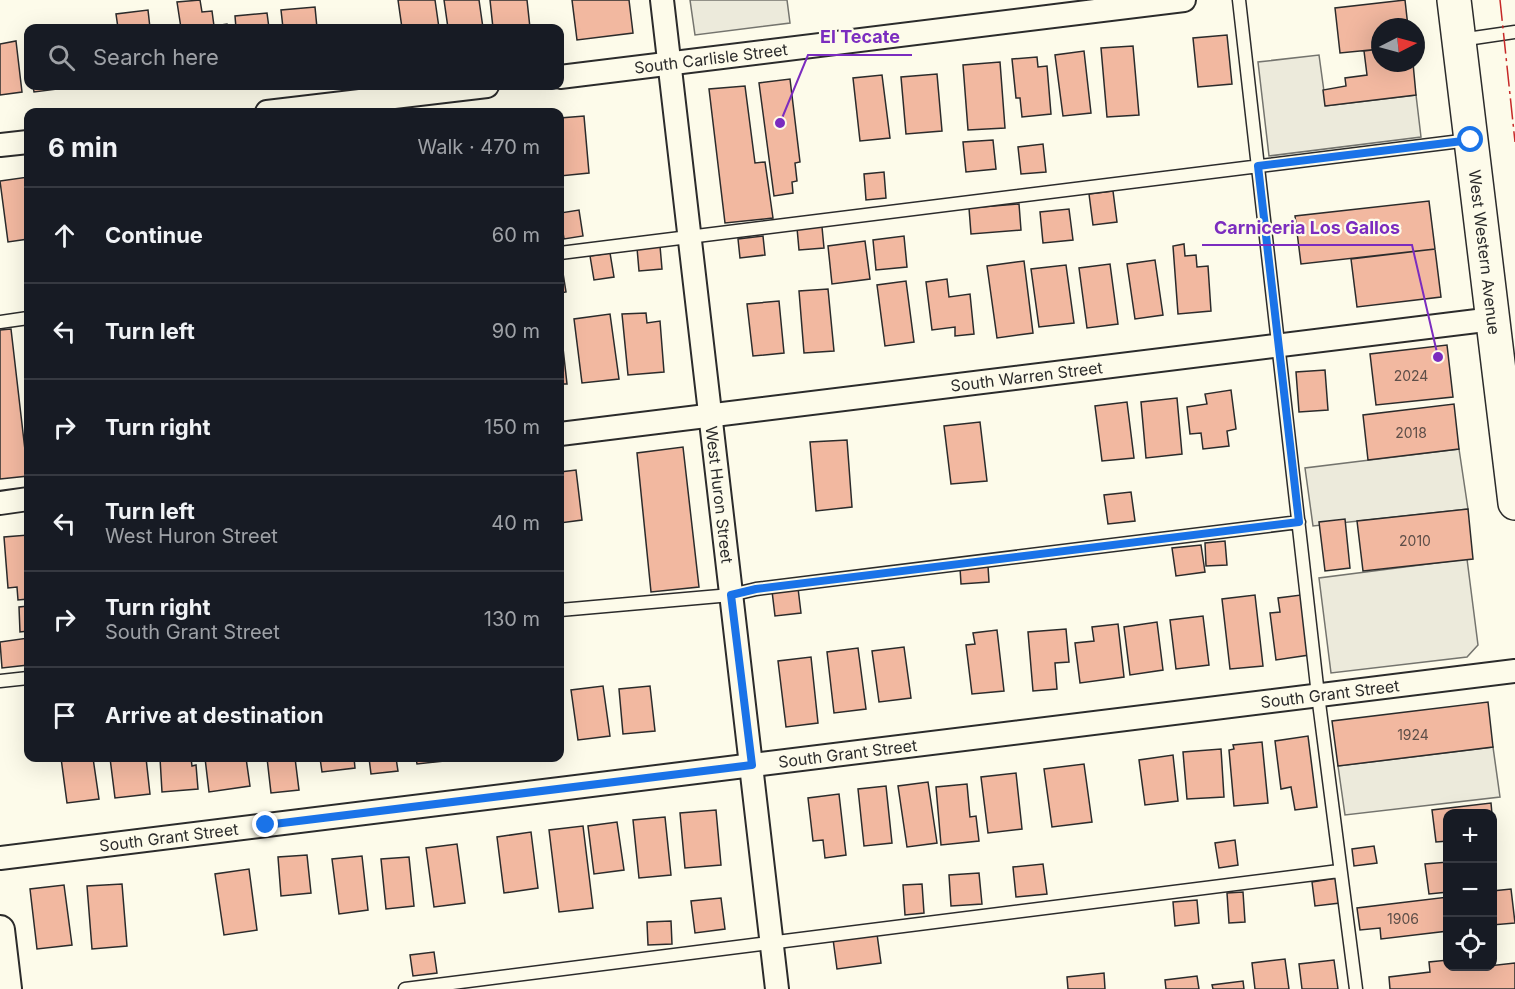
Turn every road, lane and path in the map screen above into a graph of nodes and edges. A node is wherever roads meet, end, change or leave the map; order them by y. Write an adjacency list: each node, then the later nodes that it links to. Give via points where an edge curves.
1 (662, 0): 7 (street, West Huron Street)
2 (1184, 0): 7 (street, South Carlisle Street)
3 (1239, 0): 14 (lane)
4 (1454, 0): 6 (main road, West Western Avenue)
5 (1515, 32): 6 (lane)
6 (1459, 40): 11 (main road, West Western Avenue)
7 (670, 63): 8 (street, South Carlisle Street); 15 (street, West Huron Street)
8 (564, 76)
9 (453, 90): 10 (street)
10 (301, 108)
11 (1471, 140): 14 (lane); 19 (main road, West Western Avenue)
12 (24, 142): 13 (street)
13 (0, 145)
14 (1258, 166): 15 (lane); 20 (lane)
15 (690, 237): 16 (lane); 21 (street, West Huron Street)
16 (564, 253)
17 (24, 319): 18 (lane)
18 (0, 322)
19 (1497, 325): 20 (street, South Warren Street); 25 (main road, West Western Avenue)
20 (1278, 345): 21 (street, South Warren Street); 26 (lane)
21 (710, 415): 22 (street, South Warren Street); 27 (street, West Huron Street)
22 (564, 433)
23 (24, 499): 24 (street)
24 (0, 502)
25 (1515, 503)
26 (1299, 522): 27 (lane); 32 (lane)
27 (731, 595): 28 (lane); 33 (street, West Huron Street)
28 (564, 610)
29 (1515, 671): 32 (street, South Grant Street)
30 (24, 678): 31 (lane)
31 (0, 681)
32 (1318, 695): 33 (street, South Grant Street); 35 (lane)
33 (752, 765): 34 (street, South Grant Street); 37 (street, West Huron Street)
34 (0, 858)
35 (1340, 871): 37 (lane); 41 (lane)
36 (0, 930): 38 (street)
37 (772, 943): 39 (lane); 40 (street, West Huron Street)
38 (7, 989)
39 (405, 989)
40 (777, 989)
41 (1356, 989)

